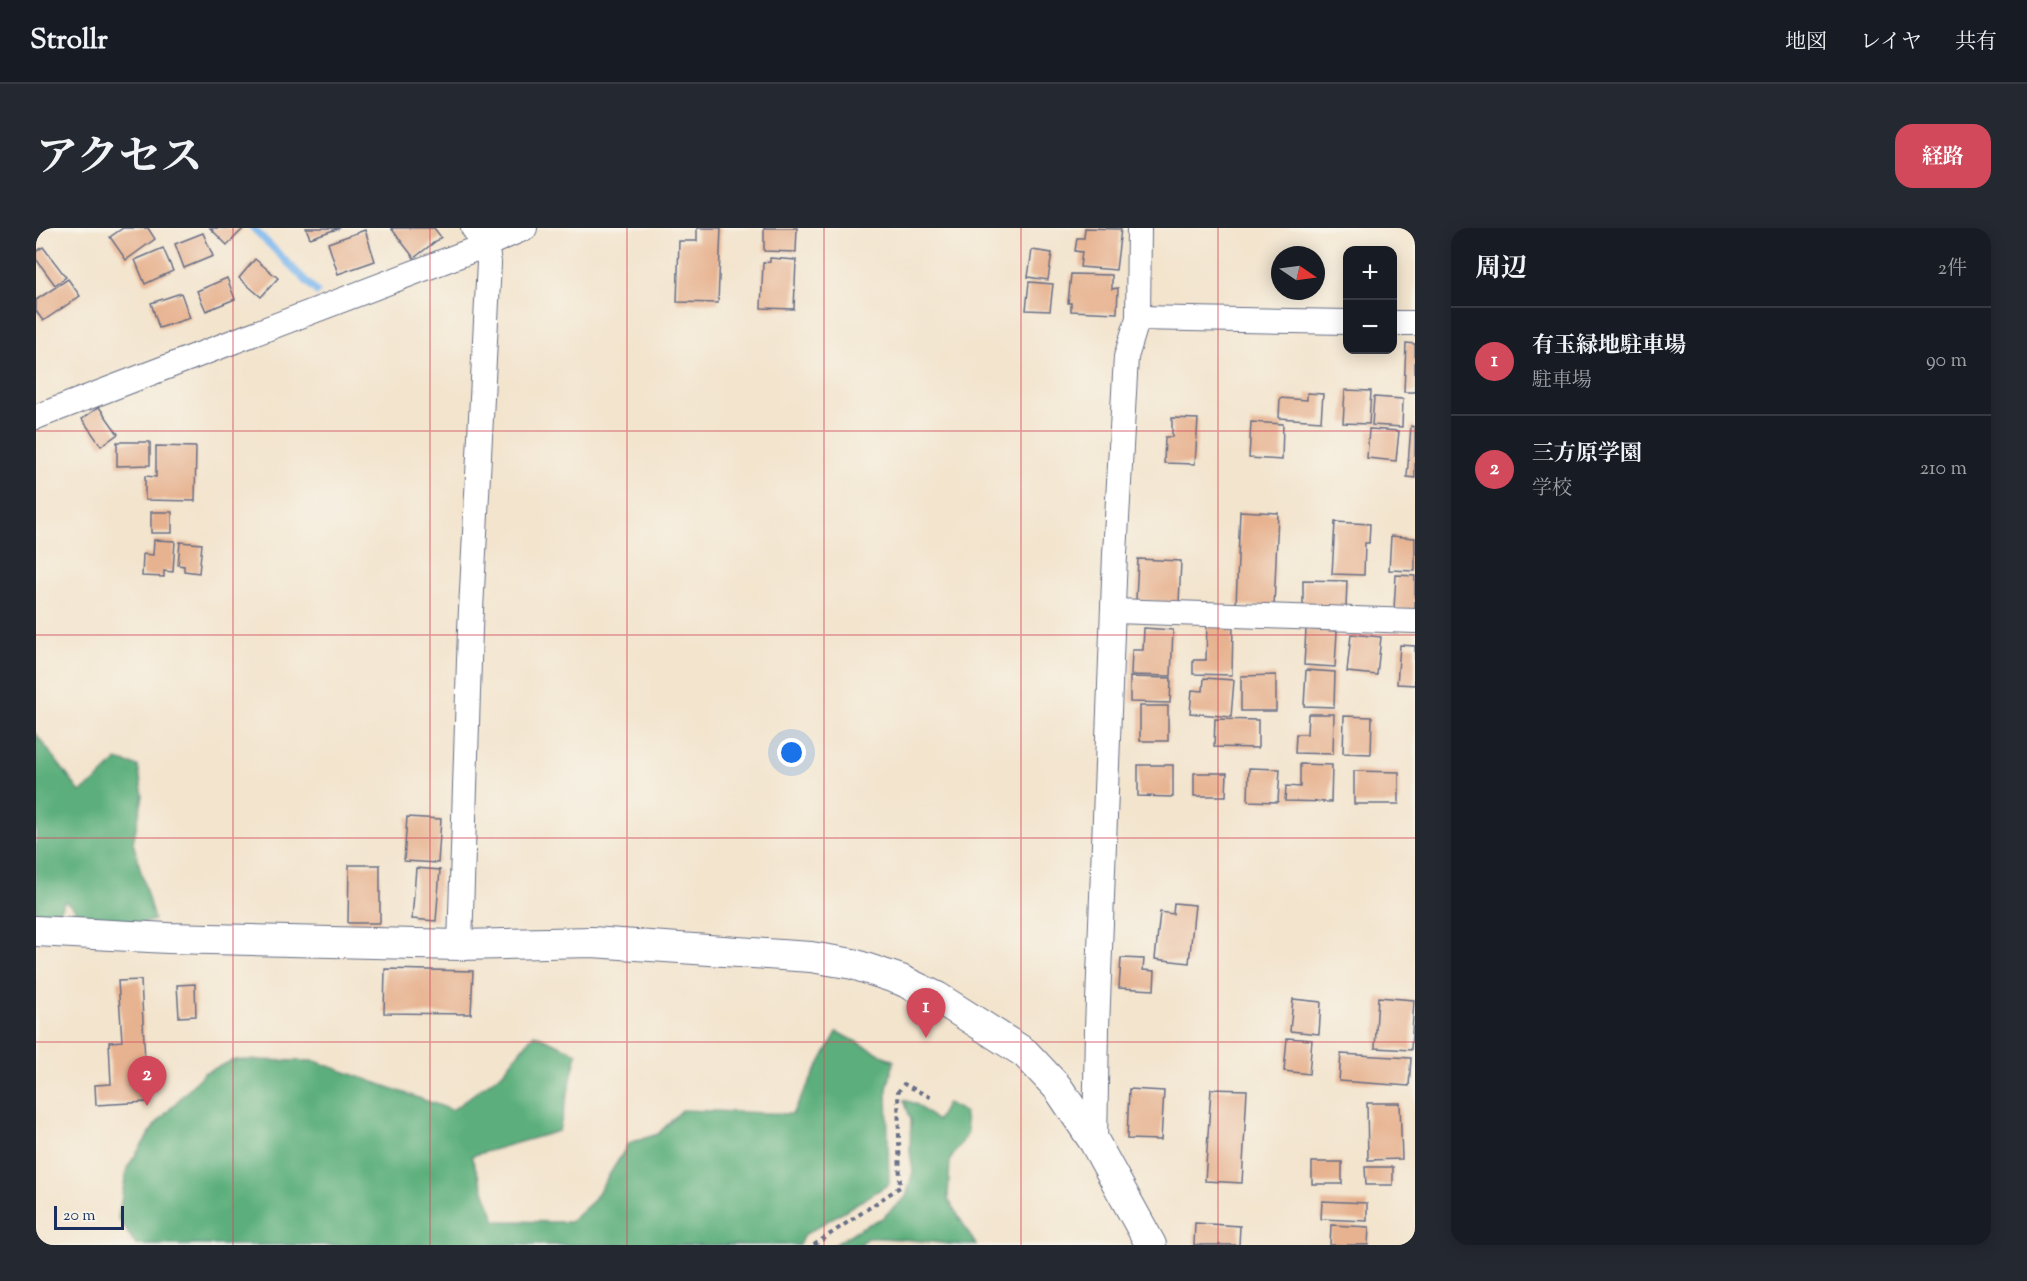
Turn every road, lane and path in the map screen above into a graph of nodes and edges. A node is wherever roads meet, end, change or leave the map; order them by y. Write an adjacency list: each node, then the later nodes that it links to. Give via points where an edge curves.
1 (525, 228): 3 (street)
2 (1139, 228): 4 (street)
3 (480, 237): 8 (street); 12 (street, via 489,263 470,629)
4 (1138, 318): 5 (street); 9 (street, via 1126,357)
5 (1343, 322)
6 (1397, 323): 7 (street)
7 (1415, 323)
8 (36, 417)
9 (1114, 611): 10 (street); 14 (street)
10 (1415, 621)
11 (36, 931): 12 (street)
12 (460, 945): 14 (street, via 592,942 720,949 811,957 876,970 937,997 1025,1053 1058,1088)
13 (934, 1099): 15 (path, via 904,1084 898,1092 900,1187)
14 (1095, 1143): 16 (street)
15 (814, 1245)
16 (1151, 1245)

